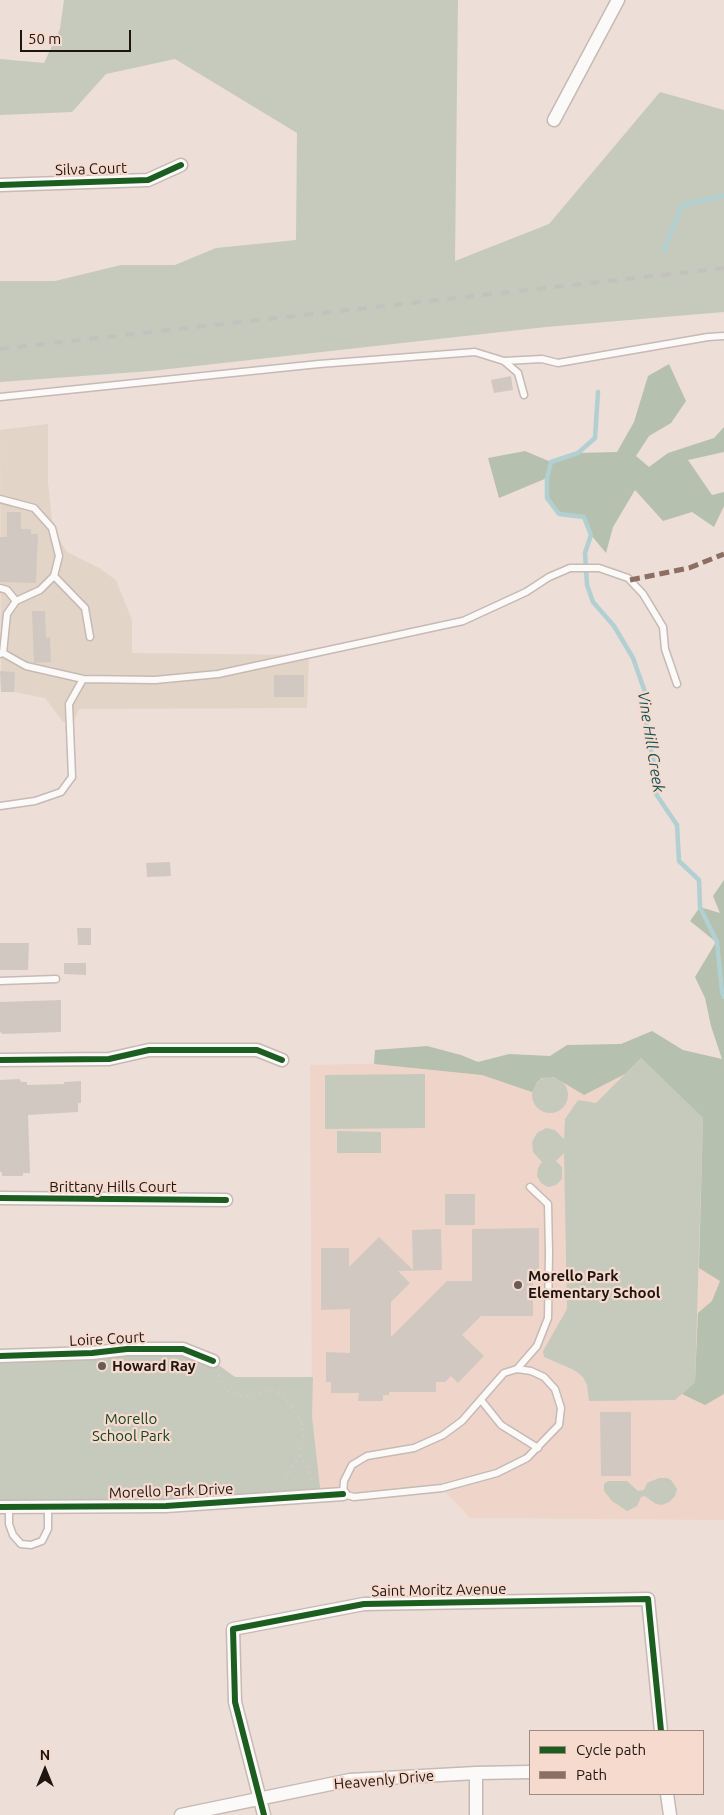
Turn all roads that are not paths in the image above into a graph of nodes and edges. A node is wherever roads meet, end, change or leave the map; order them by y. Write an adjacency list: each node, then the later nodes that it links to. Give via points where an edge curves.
1 (618, 0): 2 (street)
2 (554, 120)
3 (181, 165): 4 (street, Silva Court, via 148,180)
4 (0, 185)
5 (724, 336): 6 (lane, via 558,363 542,359)
6 (504, 361): 7 (lane, via 518,373); 8 (lane, via 475,352 437,354)
7 (524, 395)
8 (0, 397)
9 (0, 500): 10 (lane, via 34,508 52,528 59,556)
10 (54, 576): 12 (lane, via 40,590); 13 (lane, via 85,608)
11 (0, 588): 12 (lane, via 7,590)
12 (16, 601): 14 (lane, via 7,614)
13 (90, 637)
14 (2, 653): 15 (lane, via 26,666)
15 (83, 680): 16 (lane, via 155,680 218,674 463,621 570,568 599,568 628,578 643,594 663,627 665,649); 17 (lane, via 69,704 72,777 60,792)
16 (678, 684)
17 (0, 806)
18 (56, 979): 19 (lane)
19 (0, 980)
20 (0, 1060): 21 (street, via 109,1059 149,1050 257,1050)
21 (282, 1060)
22 (530, 1187): 27 (lane, via 548,1204 548,1318 537,1346)
23 (0, 1198): 24 (street, Brittany Hills Court)
24 (226, 1200)
25 (0, 1356): 26 (street, Loire Court, via 183,1349)
26 (213, 1361)
27 (517, 1369): 28 (lane, via 504,1372); 29 (lane, via 544,1377 555,1389 561,1408 559,1425)
28 (481, 1400): 29 (lane, via 501,1425); 30 (lane, via 462,1421 443,1435 414,1448 367,1456 352,1465 344,1481)
29 (538, 1448): 30 (lane, via 527,1458 497,1473 442,1488 354,1496)
30 (343, 1494): 32 (street, Morello Park Drive, via 166,1506)
31 (4, 1507): 32 (street, Morello Park Drive); 32 (lane, via 13,1535 21,1544 31,1545 42,1541 48,1530)
32 (48, 1507)
33 (661, 1730): 37 (street, Saint Moritz Avenue, via 648,1599 364,1604 233,1629 235,1702)
34 (529, 1772): 35 (street, Heavenly Drive)
35 (476, 1773): 37 (street, Heavenly Drive, via 350,1780); 40 (street)
36 (667, 1795): 41 (street)
37 (260, 1798): 38 (street, Heavenly Drive); 39 (street)
38 (181, 1815)
39 (264, 1815)
40 (476, 1815)
41 (670, 1815)

